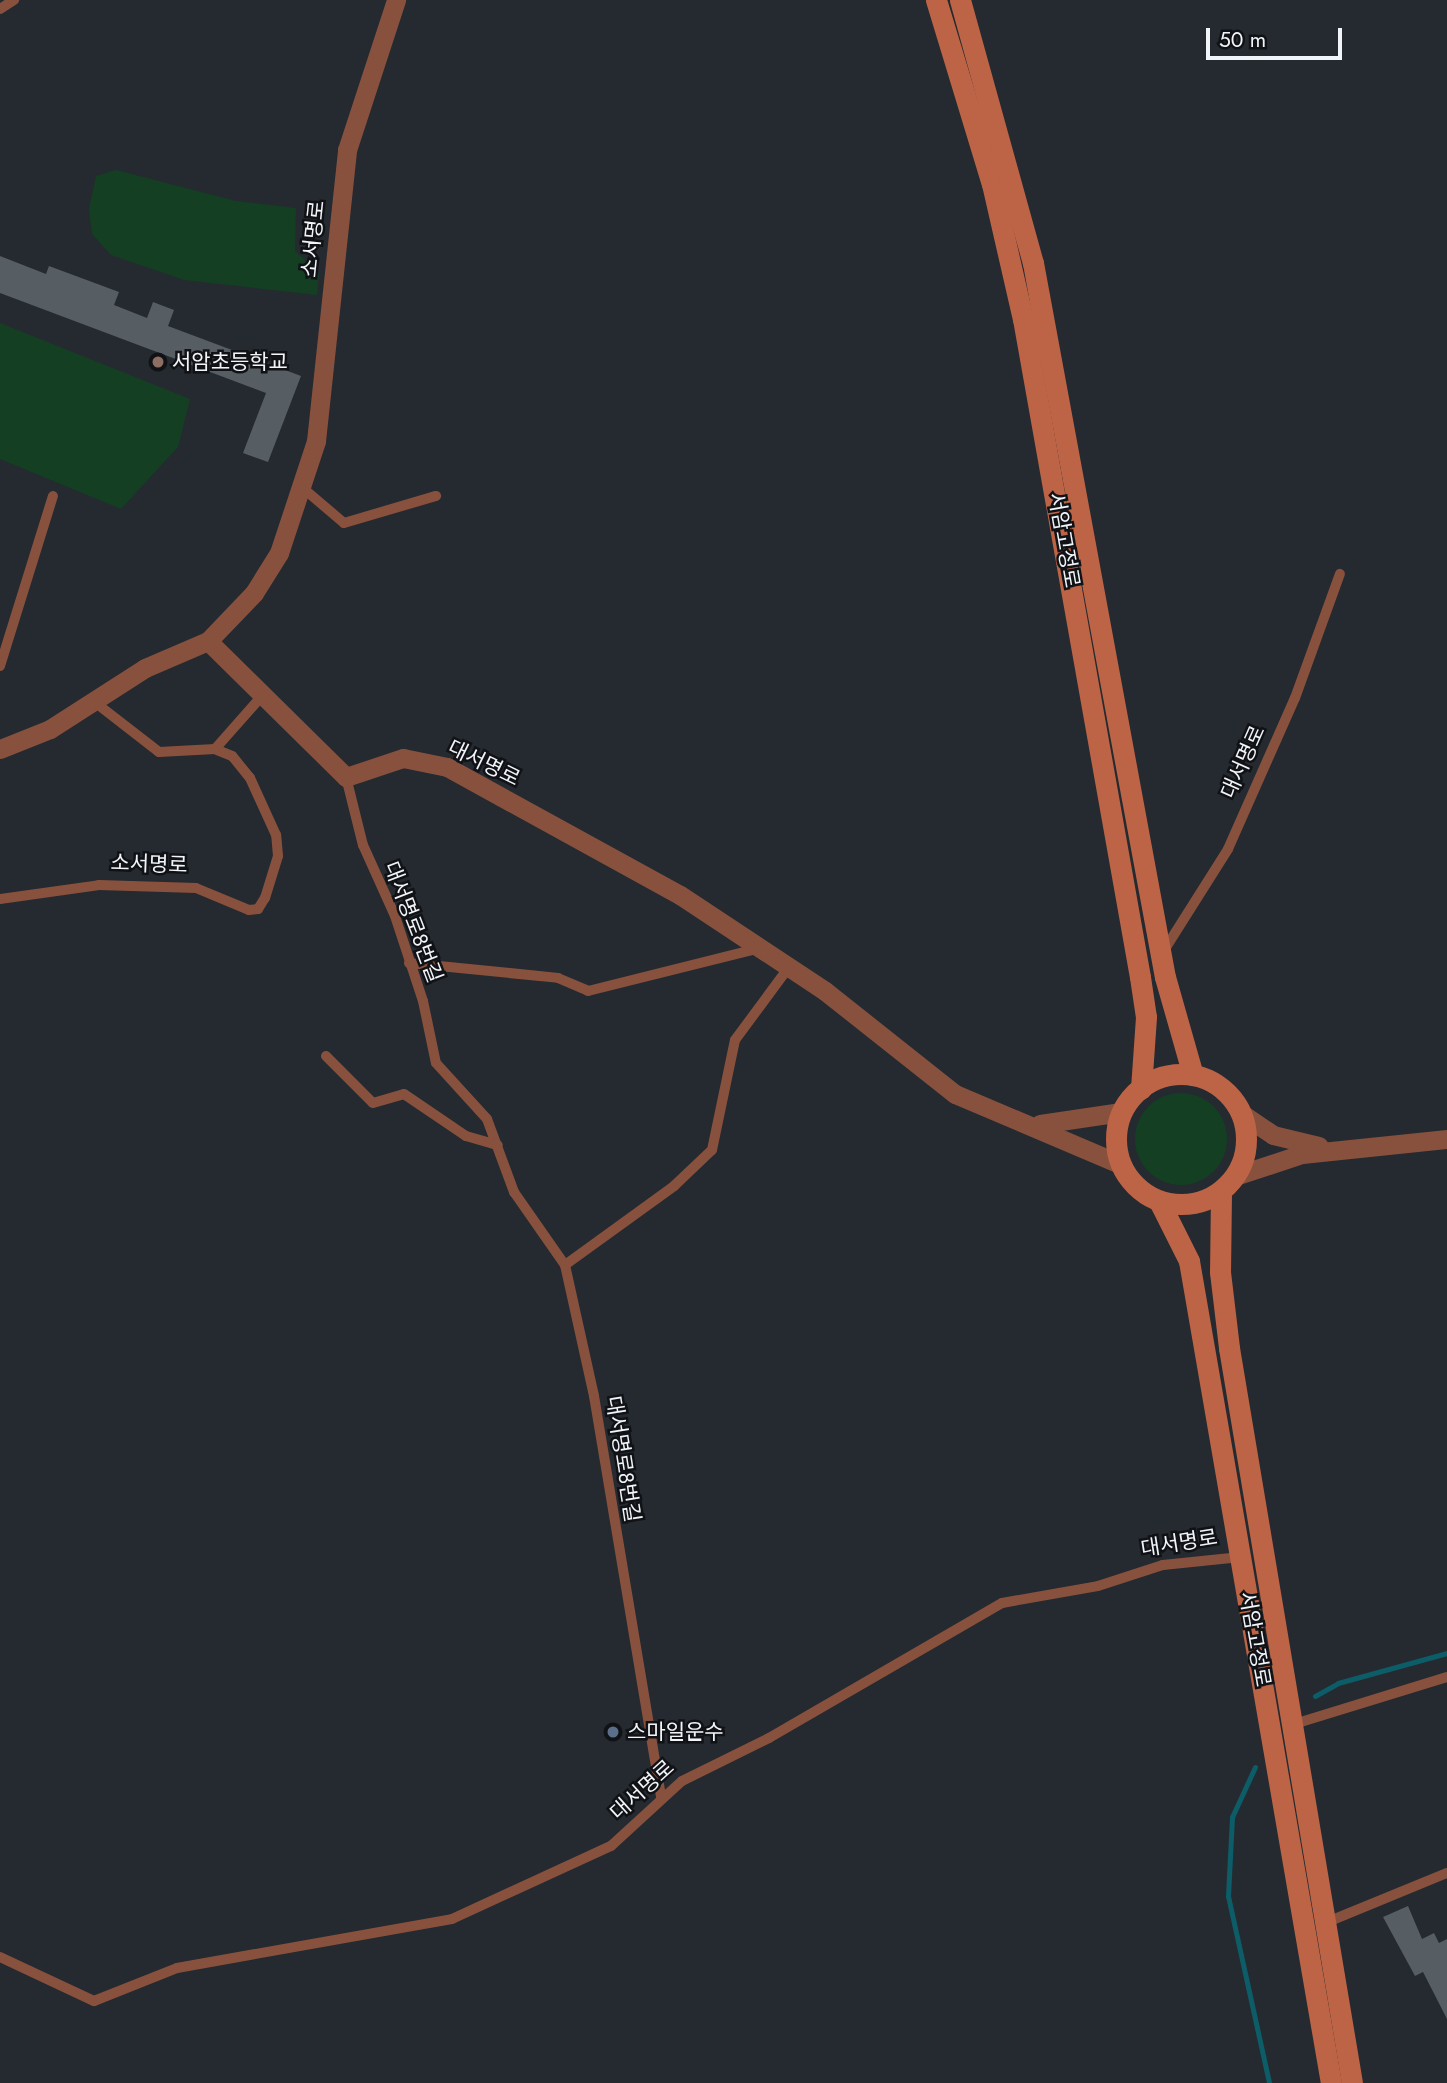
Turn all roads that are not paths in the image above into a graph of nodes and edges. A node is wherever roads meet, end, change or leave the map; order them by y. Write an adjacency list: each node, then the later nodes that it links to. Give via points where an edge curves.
1 (14, 0): 5 (lane)
2 (396, 0): 6 (street, 소서명로, via 347,150 316,441)
3 (936, 0): 24 (main road, 서암고정로, via 995,196 1023,319 1140,976 1146,1017)
4 (960, 0): 19 (main road, 서암고정로, via 1033,262)
5 (0, 9)
6 (304, 489): 8 (lane, via 344,523); 10 (street, 소서명로, via 279,553 254,593)
7 (53, 496): 11 (lane)
8 (436, 496)
9 (1340, 574): 19 (lane, 대서명로, via 1295,698 1228,849)
10 (208, 641): 12 (street); 13 (street, 소서명로, via 145,668)
11 (0, 666)
12 (261, 697): 14 (lane); 16 (street)
13 (92, 700): 14 (lane, via 159,752); 15 (street, 소서명로, via 50,729)
14 (215, 749): 17 (lane, 소서명로, via 232,756 250,778 276,835 274,878 258,909 196,888 165,886 64,887)
15 (0, 750)
16 (346, 777): 18 (street, 대서명로, via 402,758 447,767 621,859); 20 (lane, 대서명로8번길, via 363,845)
17 (0, 899)
18 (761, 948): 20 (lane, via 588,991 558,978); 21 (street, 대서명로)
19 (1161, 956): 23 (main road, 서암고정로)
20 (409, 963): 29 (lane, 대서명로8번길, via 436,1063 487,1119)
21 (790, 966): 27 (street, 대서명로, via 955,1094); 34 (lane, via 734,1041 712,1150 674,1186)
22 (326, 1056): 29 (lane, via 373,1103 404,1094 466,1136)
23 (1193, 1075): 24 (main road, via 1171,1075); 26 (main road, via 1230,1096)
24 (1141, 1089): 25 (main road)
25 (1121, 1112): 27 (street); 31 (main road, via 1116,1133)
26 (1242, 1114): 30 (street, via 1273,1135); 32 (main road, via 1244,1157)
27 (1036, 1125): 31 (street, 대서명로)
28 (1447, 1139): 30 (street)
29 (498, 1145): 34 (lane, 대서명로8번길, via 530,1219)
30 (1341, 1149): 32 (street, via 1264,1163)
31 (1122, 1165): 33 (main road, via 1141,1190)
32 (1228, 1184): 33 (main road, via 1180,1205); 37 (main road, 서암고정로, via 1220,1272)
33 (1159, 1201): 35 (main road, 서암고정로, via 1189,1261)
34 (565, 1265): 38 (lane, 대서명로8번길, via 594,1396)
35 (1241, 1557): 38 (lane, 대서명로, via 1163,1565 1098,1586 1002,1603 769,1738 697,1772); 42 (main road, 서암고정로)
36 (1447, 1678): 37 (lane)
37 (1291, 1725): 40 (main road, 서암고정로)
38 (661, 1798): 41 (lane, 대서명로, via 611,1846 452,1919 177,1968 94,2001)
39 (1447, 1873): 40 (lane)
40 (1324, 1923): 43 (main road, 서암고정로)
41 (0, 1957)
42 (1331, 2083)
43 (1352, 2083)

